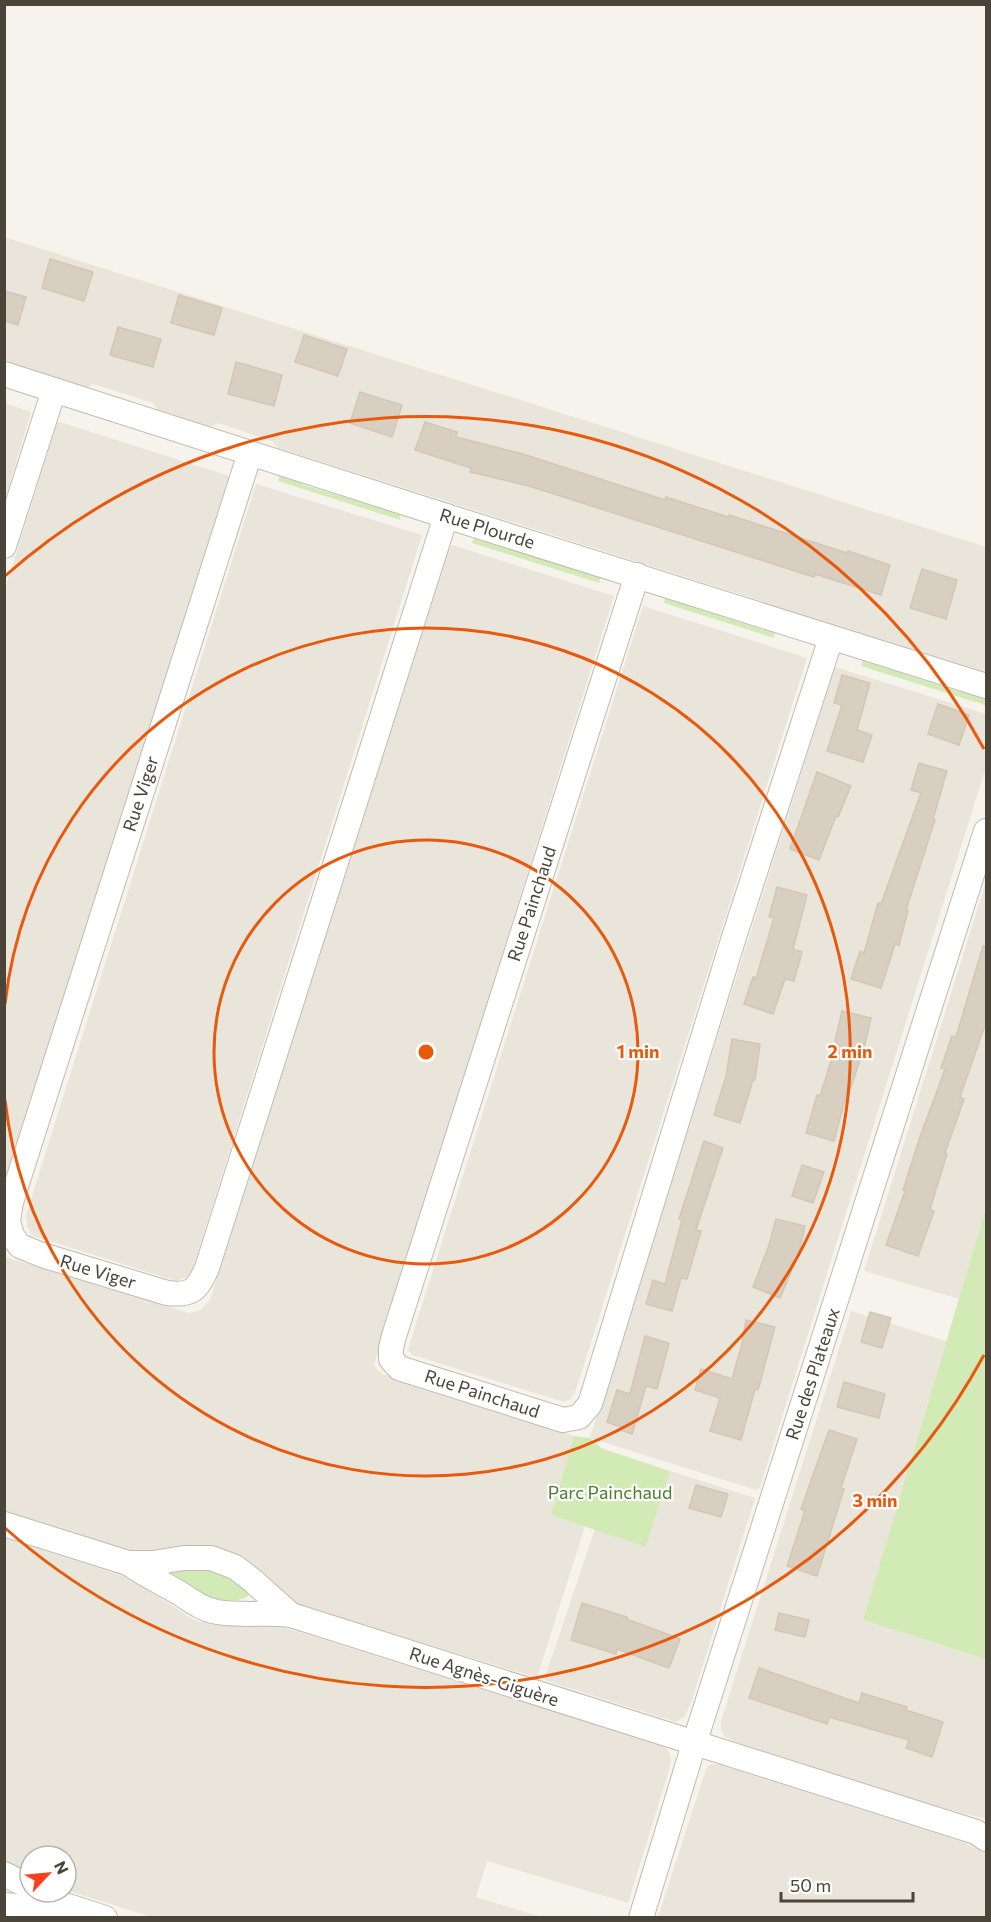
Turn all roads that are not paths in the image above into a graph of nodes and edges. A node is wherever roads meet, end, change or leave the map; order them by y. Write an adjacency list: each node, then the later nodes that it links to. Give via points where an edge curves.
1 (4, 374): 2 (street, Rue Plourde)
2 (54, 390): 3 (street, Rue Plourde); 5 (street)
3 (250, 453): 4 (street, Rue Plourde); 4 (street, Rue Viger, via 11,1202 8,1221 12,1236 20,1246 42,1255 167,1293 182,1295 194,1291 200,1282)
4 (446, 516): 6 (street, Rue Plourde)
5 (4, 546)
6 (637, 575): 7 (street, Rue Plourde); 7 (street, Rue Painchaud, via 393,1342 391,1359 399,1368 563,1420 579,1417 590,1404)
7 (831, 638): 8 (street, Rue Plourde)
8 (979, 682)
9 (987, 831): 13 (street, Rue des Plateaux)
10 (4, 1524): 11 (street, Rue Agnès-Giguère)
11 (128, 1563): 12 (street, via 214,1611); 12 (street, Rue Agnès-Giguère, via 211,1558 235,1567)
12 (291, 1614): 13 (street, Rue Agnès-Giguère)
13 (694, 1744): 14 (street, Rue Agnès-Giguère); 20 (street, Rue des Plateaux)
14 (983, 1834)
15 (4, 1874): 16 (street)
16 (18, 1881)
17 (4, 1905): 18 (street)
18 (65, 1905): 19 (street)
19 (105, 1917)
20 (641, 1917)

